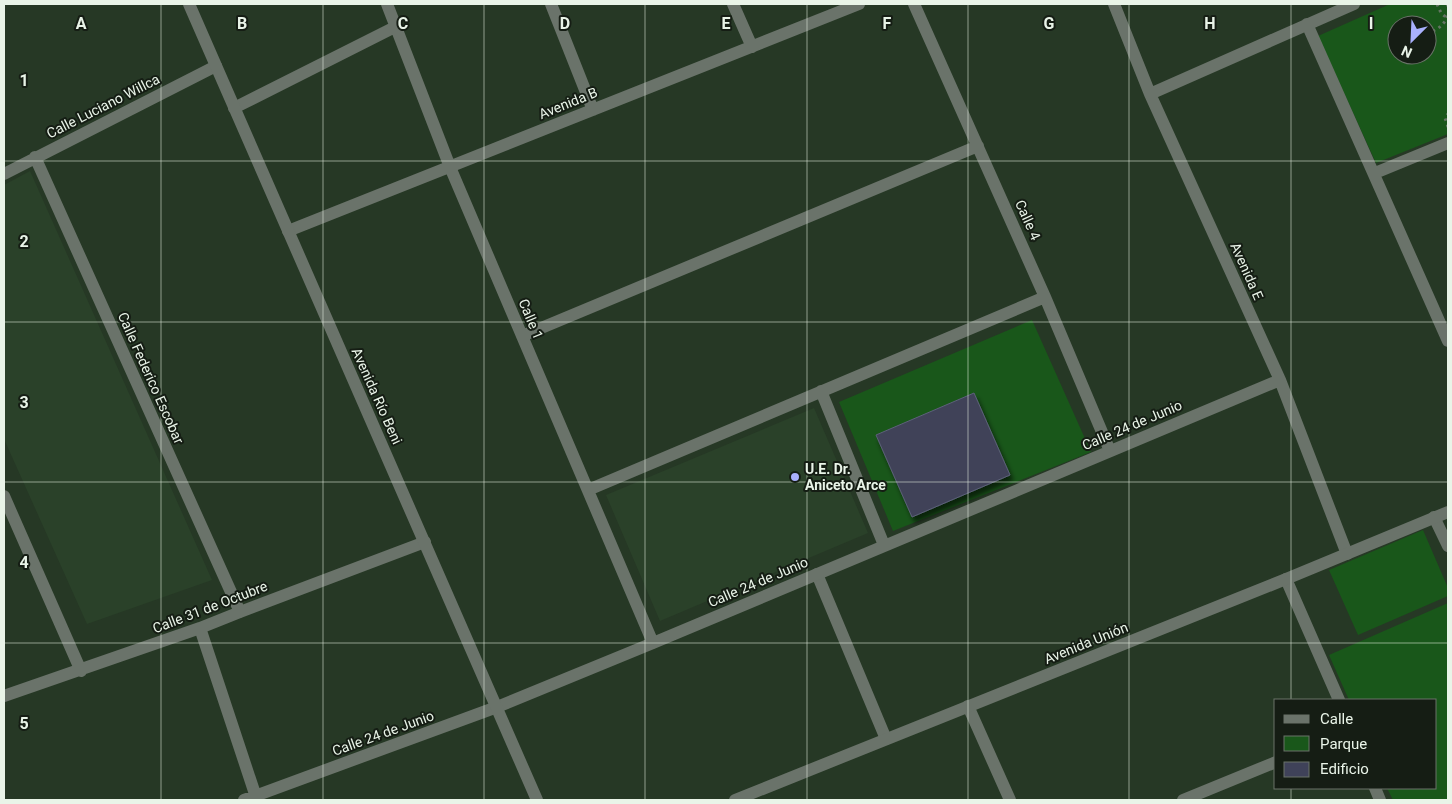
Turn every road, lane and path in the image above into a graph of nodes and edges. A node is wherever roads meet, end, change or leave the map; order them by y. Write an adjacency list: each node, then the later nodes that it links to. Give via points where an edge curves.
1 (188, 4): 16 (street, Avenida Río Beni)
2 (388, 4): 13 (street, Calle 1)
3 (551, 4): 19 (street)
4 (733, 4): 15 (street)
5 (859, 4): 15 (street, Avenida B)
6 (914, 4): 23 (street, Calle 4)
7 (1114, 4): 17 (street, Avenida E)
8 (1354, 4): 12 (street)
9 (1437, 4): 11 (path)
10 (1448, 12): 11 (path)
11 (1448, 19): 14 (path)
12 (1307, 24): 17 (street); 26 (street)
13 (397, 26): 18 (street); 25 (street, Calle 1)
14 (1437, 29)
15 (752, 47): 19 (street, Avenida B)
16 (216, 66): 18 (street, Avenida Río Beni); 24 (street, Calle Luciano Willca)
17 (1150, 94): 33 (street, Avenida E)
18 (234, 108): 28 (street, Avenida Río Beni)
19 (593, 110): 25 (street, Avenida B)
20 (1448, 114): 21 (path, via 1445,118)
21 (1448, 128)
22 (1448, 143): 26 (street)
23 (978, 146): 29 (street, Calle 4); 31 (street)
24 (35, 157): 27 (street, Calle Luciano Willca); 46 (street, Calle Federico Escobar)
25 (450, 166): 28 (street, Avenida B); 31 (street, Calle 1)
26 (1375, 173): 30 (street)
27 (4, 174)
28 (288, 231): 40 (street, Avenida Río Beni)
29 (1045, 297): 34 (street); 35 (street, Calle 4)
30 (1445, 323): 32 (street)
31 (522, 336): 36 (street, Calle 1)
32 (1448, 341)
33 (1280, 380): 35 (street, Calle 24 de Junio); 43 (street, Avenida E)
34 (821, 390): 36 (street); 41 (street)
35 (1110, 451): 41 (street, Calle 24 de Junio)
36 (588, 490): 48 (street, Calle 1)
37 (4, 497): 49 (street)
38 (1448, 512): 39 (street, Avenida Unión)
39 (1434, 517): 42 (street); 43 (street, Avenida Unión)
40 (424, 542): 46 (street, Calle 31 de Octubre); 53 (street, Avenida Río Beni)
41 (884, 545): 44 (street, Calle 24 de Junio)
42 (1448, 546)
43 (1347, 554): 45 (street, Avenida Unión)
44 (817, 574): 48 (street, Calle 24 de Junio); 54 (street)
45 (1286, 579): 51 (street); 52 (street, Avenida Unión)
46 (240, 612): 47 (street, Calle 31 de Octubre)
47 (200, 628): 49 (street, Calle 31 de Octubre); 56 (street)
48 (653, 643): 53 (street, Calle 24 de Junio)
49 (81, 671): 50 (street, Calle 31 de Octubre)
50 (4, 696)
51 (1339, 699)
52 (968, 706): 54 (street, Avenida Unión); 59 (street)
53 (497, 707): 56 (street, Calle 24 de Junio); 57 (street, Avenida Río Beni)
54 (886, 740): 58 (street, Avenida Unión)
55 (1274, 763): 60 (street)
56 (252, 799)
57 (537, 800)
58 (735, 800)
59 (1010, 800)
60 (1183, 800)

